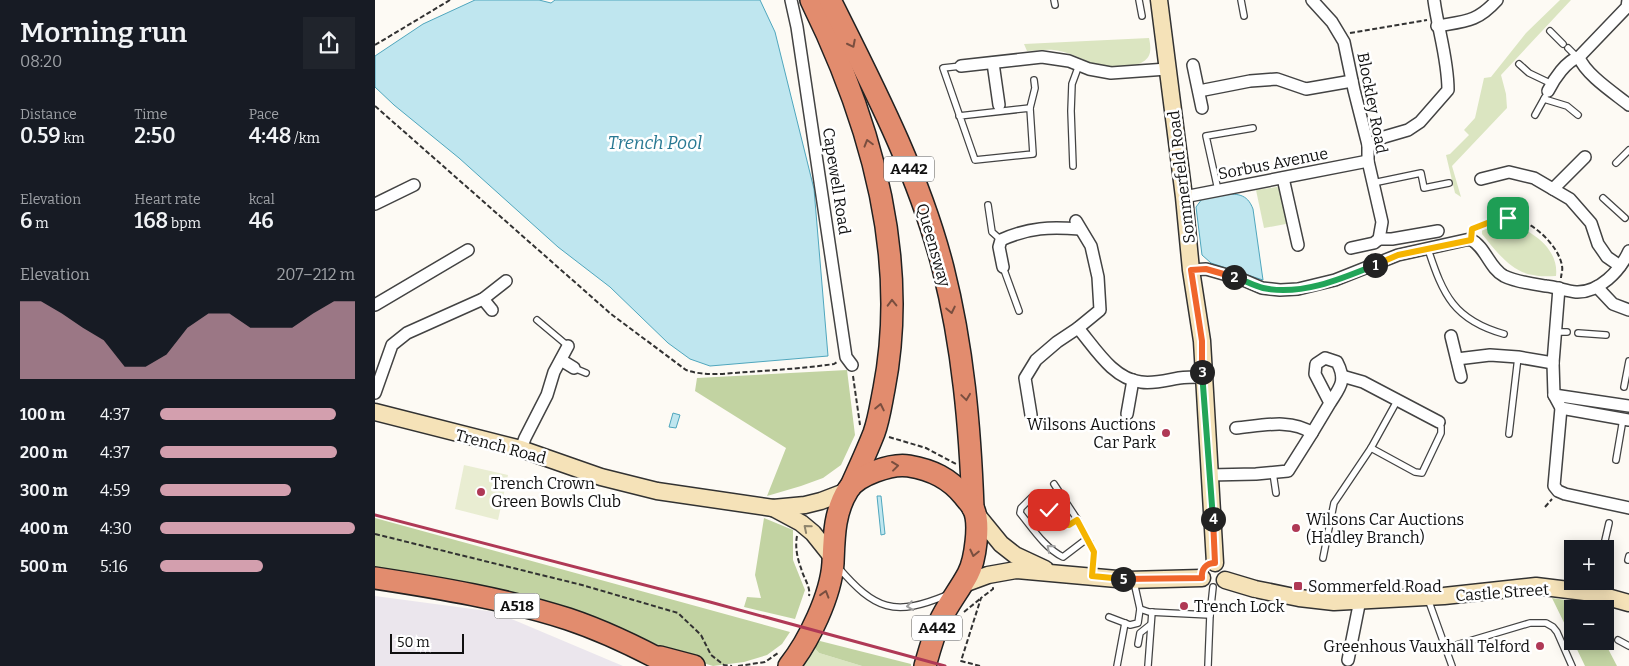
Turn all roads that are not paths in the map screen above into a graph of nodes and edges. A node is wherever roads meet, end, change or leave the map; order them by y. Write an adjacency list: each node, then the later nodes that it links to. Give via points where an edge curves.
1 (791, 0): 83 (street, Capewell Road, via 846,357)
2 (811, 0): 111 (highway, A442, one-way to 2, via 874,433 886,377 892,324 891,274 885,213 868,142 849,86)
3 (830, 0): 115 (highway, Queensway / A442, one-way to 115, via 899,142 943,268 968,414)
4 (1139, 0): 11 (lane)
5 (1159, 0): 21 (street, Sommerfeld Road)
6 (1241, 0): 12 (lane)
7 (1312, 0): 23 (street, Blockley Road, via 1332,22 1344,42)
8 (1434, 0): 13 (street)
9 (1497, 0): 13 (street, via 1486,12 1473,19)
10 (1628, 5): 15 (street)
11 (1142, 16)
12 (1244, 16)
13 (1437, 22): 34 (street, via 1448,90 1420,122)
14 (1550, 31): 15 (lane)
15 (1578, 57): 25 (street); 27 (street)
16 (993, 63): 18 (street, via 1042,57); 20 (street); 26 (street)
17 (1519, 64): 25 (lane)
18 (1079, 65): 21 (street, via 1111,73); 39 (lane, via 1072,84)
19 (1193, 65): 24 (street)
20 (961, 66): 32 (lane, via 943,68)
21 (1167, 69): 47 (street, Sommerfeld Road)
22 (1034, 80): 28 (lane)
23 (1352, 81): 24 (street, via 1306,89 1277,79); 34 (street, Blockley Road)
24 (1199, 91): 29 (street)
25 (1548, 91): 30 (lane); 31 (lane)
26 (999, 105)
27 (1629, 105)
28 (1030, 108): 32 (lane); 32 (lane, via 1033,154 975,160)
29 (1202, 108)
30 (1535, 115)
31 (1578, 115)
32 (959, 116)
33 (1253, 128): 46 (lane, via 1206,136)
34 (1368, 145): 37 (street, Blockley Road)
35 (1629, 150): 38 (lane)
36 (1585, 157): 45 (street)
37 (1368, 161): 40 (street, Sorbus Avenue); 42 (street, Blockley Road)
38 (1616, 163)
39 (1073, 166)
40 (1283, 178): 46 (street, Sorbus Avenue); 55 (street)
41 (1481, 179): 45 (street, via 1509,172 1534,178)
42 (1373, 183): 43 (lane, via 1421,173 1424,188); 53 (street, Blockley Road, via 1383,222)
43 (1449, 183)
44 (414, 185): 49 (street)
45 (1553, 189): 60 (street, via 1570,199 1591,223 1598,244 1607,257)
46 (1217, 190): 47 (street, Sorbus Avenue)
47 (1184, 197): 62 (street, Sommerfeld Road)
48 (1603, 198): 51 (lane)
49 (376, 201)
50 (988, 205): 54 (lane, via 992,232)
51 (1625, 218)
52 (1438, 231): 53 (street)
53 (1379, 239): 56 (street)
54 (1001, 240): 61 (street, via 999,247); 72 (street, via 1019,232 1078,225 1091,246 1098,277 1100,310)
55 (1298, 245)
56 (1351, 248)
57 (1428, 249): 62 (street, via 1398,255 1335,280 1299,289 1262,288 1206,269); 65 (street, via 1471,240 1477,242 1503,275); 74 (lane, via 1445,294 1456,308 1486,329)
58 (468, 250): 67 (street)
59 (1629, 252): 60 (street)
60 (1620, 266): 64 (street)
61 (1003, 267): 70 (lane)
62 (1191, 270): 87 (street, Sommerfeld Road, via 1202,341)
63 (506, 281): 66 (street)
64 (1597, 287): 65 (street, via 1575,292); 69 (street, via 1613,304)
65 (1559, 288): 82 (street, via 1561,332)
66 (483, 300): 68 (street); 91 (street, via 407,333 392,345)
67 (375, 305)
68 (492, 310)
69 (1629, 310)
70 (1019, 311)
71 (537, 320): 77 (lane)
72 (1079, 328): 89 (street, via 1105,363); 99 (street, via 1036,360 1025,378)
73 (1578, 333): 75 (lane)
74 (1503, 334)
75 (1606, 335)
76 (1451, 336): 79 (street)
77 (568, 346): 80 (street)
78 (1518, 357): 79 (street, via 1490,355); 82 (street); 104 (lane)
79 (1457, 359): 88 (street)
80 (561, 360): 84 (street); 106 (street)
81 (1629, 361): 90 (lane)
82 (1553, 363): 92 (street)
83 (852, 366)
84 (574, 368): 85 (lane)
85 (586, 373)
86 (1342, 376): 93 (street, via 1363,382); 95 (street, via 1341,386); 95 (street, via 1337,362 1325,358 1316,364 1315,374)
87 (1203, 377): 89 (street, via 1149,382); 109 (street, Sommerfeld Road)
88 (1461, 377)
89 (1133, 380): 98 (street)
90 (1624, 387)
91 (375, 393)
92 (1554, 395): 94 (street); 96 (street)
93 (1397, 401): 101 (street); 105 (lane)
94 (1624, 402)
95 (1330, 403): 103 (street)
96 (1561, 408): 100 (street); 114 (street, via 1557,491 1613,509)
97 (375, 412): 106 (street, Trench Road)
98 (1127, 414)
99 (1031, 415)
100 (1626, 420): 107 (lane)
101 (1439, 422): 105 (lane, via 1441,433 1422,473)
102 (1236, 428): 103 (street, via 1286,425 1305,428)
103 (1312, 433): 108 (street, via 1288,472)
104 (1509, 434)
105 (1371, 448): 120 (lane, via 1334,503)
106 (521, 449): 113 (street, Trench Road, via 657,491)
107 (1616, 460)
108 (1273, 473): 109 (street); 112 (lane)
109 (1209, 475): 126 (street, Sommerfeld Road, via 1215,563 1202,570)
110 (1054, 484): 116 (lane)
111 (849, 488): 113 (street, via 821,501); 115 (highway, one-way to 115, via 884,468 910,466 944,477); 121 (highway, A442, via 836,521)
112 (1276, 493)
113 (773, 508): 121 (street, one-way to 113, via 801,523)
114 (1629, 508)
115 (974, 509): 122 (street, via 1001,544 1015,555); 127 (highway, A442, one-way to 127, via 977,541 969,572)
116 (1077, 520): 119 (lane); 119 (lane, one-way to 116, via 1083,542 1063,557 1050,549 1020,513 1032,497 1038,498 1061,524 1069,525)
117 (1609, 523): 118 (lane)
118 (1605, 540)
119 (1090, 543): 123 (lane, via 1094,552)
120 (1323, 558)
121 (833, 560): 127 (lane, one-way to 121, via 931,602 911,607 878,604 854,586); 142 (highway, A442, one-way to 121, via 807,640 831,576)
122 (1051, 572): 123 (street); 127 (street, via 1016,570 997,573)
123 (1092, 576): 125 (street)
124 (375, 578): 141 (highway, A518, via 495,600 568,619)
125 (1134, 580): 126 (street); 131 (lane)
126 (1213, 582): 129 (street, Castle Street, via 1299,598 1334,602); 133 (lane)
127 (959, 588): 146 (highway, A442, via 939,623)
128 (1428, 597): 129 (street, Castle Street); 130 (street, Castle Street, via 1537,586 1593,593); 140 (lane)
129 (1359, 600): 143 (street)
130 (1629, 603)
131 (1140, 609): 132 (lane); 135 (lane, via 1138,623)
132 (1152, 612): 133 (lane); 136 (lane)
133 (1210, 615): 149 (lane)
134 (1109, 617): 135 (lane)
135 (1125, 623): 147 (lane)
136 (1150, 624): 138 (lane, via 1140,634); 148 (lane)
137 (1618, 640): 139 (lane)
138 (1138, 644)
139 (1629, 646)
140 (1446, 648): 150 (lane); 151 (lane, via 1530,623 1546,623 1557,632)
141 (653, 655): 144 (highway, A518); 145 (highway, A518)
142 (786, 661)
143 (1347, 663)
144 (672, 666)
145 (694, 666)
146 (925, 666)
147 (1117, 666)
148 (1147, 666)
149 (1208, 666)
150 (1452, 666)
151 (1572, 666)

